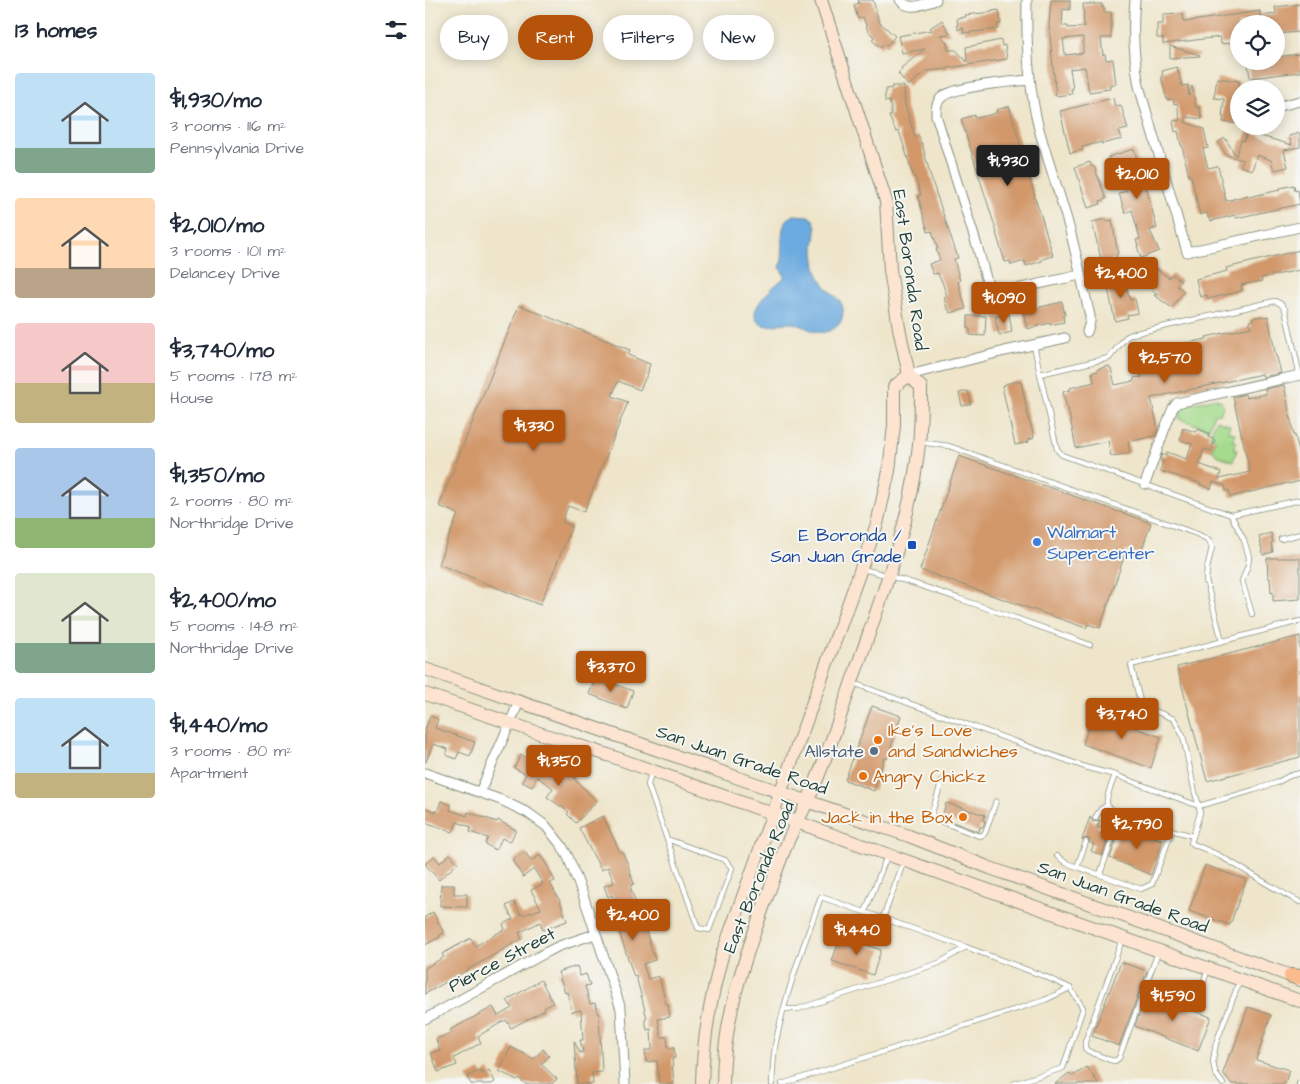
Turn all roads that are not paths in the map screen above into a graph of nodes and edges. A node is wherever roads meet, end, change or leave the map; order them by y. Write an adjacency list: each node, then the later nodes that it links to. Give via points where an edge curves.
1 (821, 0): 15 (main road, East Boronda Road, via 885,201 890,270)
2 (901, 0): 3 (street, via 911,7)
3 (936, 0)
4 (1027, 0): 6 (street)
5 (1135, 0): 9 (street, via 1133,42 1139,86 1187,252)
6 (1030, 80): 10 (street, via 1049,166 1069,226); 10 (street, via 976,86 946,94 937,104 937,120 990,287 1002,292)
7 (1300, 101): 8 (street)
8 (1285, 104)
9 (1300, 227)
10 (1080, 275): 11 (street, via 1090,316)
11 (1087, 332)
12 (1065, 338): 13 (street)
13 (1034, 345): 14 (lane); 15 (street)
14 (1040, 374): 16 (lane, via 1109,358 1132,334 1275,302 1285,309); 18 (lane, via 1057,451 1068,458)
15 (909, 375): 17 (main road, East Boronda Road, via 921,387); 23 (main road, East Boronda Road, via 894,387 894,425 887,481)
16 (1300, 376): 18 (street, via 1177,403)
17 (919, 442): 24 (main road, East Boronda Road, via 908,509); 27 (lane, via 949,446 1209,540 1212,547 1206,580)
18 (1145, 484): 20 (lane)
19 (1300, 500): 20 (lane)
20 (1231, 515): 25 (lane, via 1249,557 1243,581)
21 (1300, 534): 22 (lane)
22 (1281, 538)
23 (862, 569): 24 (lane); 40 (main road, East Boronda Road)
24 (889, 575): 28 (lane); 30 (main road, East Boronda Road)
25 (1252, 614)
26 (1300, 621): 27 (lane)
27 (1222, 641): 44 (lane, via 1131,665 1141,705 1174,719 1183,736)
28 (1090, 645)
29 (425, 669): 32 (main road, San Juan Grade Road)
30 (852, 682): 37 (lane, via 1088,768); 41 (main road, East Boronda Road)
31 (425, 694): 33 (main road)
32 (519, 702): 33 (street); 40 (main road, San Juan Grade Road)
33 (509, 723): 34 (main road); 39 (street)
34 (651, 771): 45 (main road); 51 (lane, via 648,785)
35 (425, 772): 39 (street)
36 (1300, 773): 44 (lane)
37 (1115, 774): 43 (lane); 44 (lane)
38 (942, 781): 42 (lane, via 932,815 937,820 979,836 985,833)
39 (480, 792): 61 (street, via 528,813 555,836 575,872)
40 (781, 792): 41 (main road, San Juan Grade Road); 45 (main road, East Boronda Road)
41 (808, 801): 48 (main road, East Boronda Road); 66 (main road, San Juan Grade Road)
42 (996, 801)
43 (1107, 805): 46 (lane); 47 (lane)
44 (1199, 806): 50 (lane)
45 (773, 814): 48 (main road); 74 (main road, East Boronda Road, via 723,952 705,1034)
46 (1121, 814): 49 (lane); 57 (lane)
47 (1095, 818)
48 (797, 823): 53 (main road); 75 (main road, East Boronda Road, via 741,970 727,1037)
49 (1172, 831): 50 (lane); 57 (lane, via 1152,884 1141,889)
50 (1193, 836): 58 (lane, via 1191,843 1215,853)
51 (667, 839): 51 (lane, via 725,860 732,868 709,930 699,928)
52 (1087, 842): 56 (lane)
53 (887, 855): 55 (main road); 59 (lane)
54 (1057, 856): 56 (lane)
55 (904, 861): 60 (lane); 62 (main road)
56 (1077, 867): 57 (lane)
57 (1100, 874)
58 (1300, 902)
59 (865, 912): 60 (lane); 71 (lane, via 821,896)
60 (883, 918): 63 (lane)
61 (595, 934): 72 (street, Pierce Street, via 547,952); 73 (street, via 621,1009)
62 (1122, 939): 64 (main road); 64 (lane, via 1085,1042 1088,1051 1110,1060 1119,1058)
63 (966, 947): 68 (lane); 71 (lane, via 939,964 798,1009)
64 (1158, 952): 65 (main road)
65 (1208, 969): 67 (main road); 69 (lane)
66 (1297, 978)
67 (1240, 980): 70 (main road); 79 (lane, via 1216,1043 1213,1061 1215,1073)
68 (1070, 988): 77 (lane, via 1045,1000); 78 (lane, via 1083,1008 1063,1068)
69 (1197, 1001)
70 (1300, 1002)
71 (783, 1009): 76 (lane)
72 (425, 1019)
73 (625, 1084)
74 (702, 1084)
75 (723, 1084)
76 (772, 1084)
77 (782, 1084)
78 (1013, 1084)
79 (1223, 1084)

